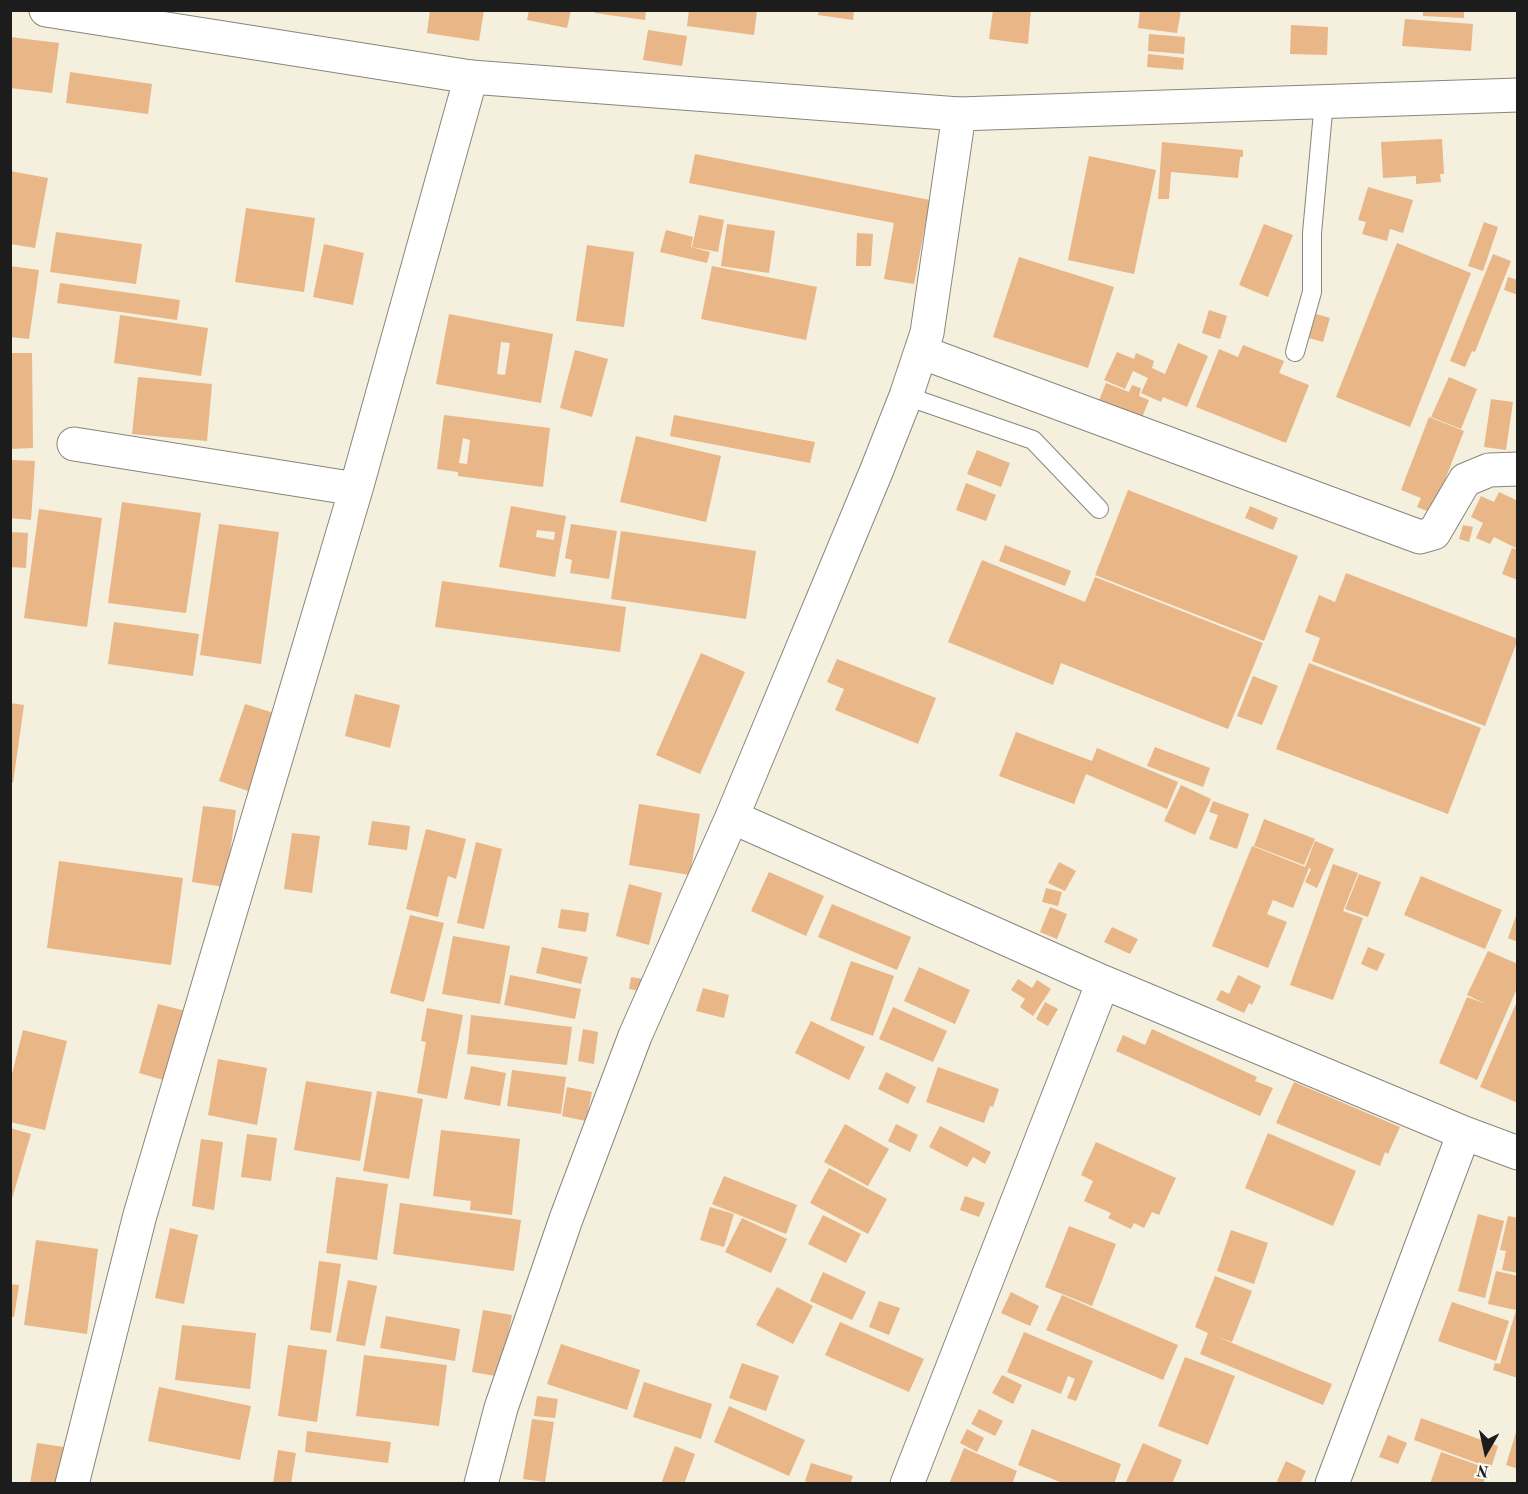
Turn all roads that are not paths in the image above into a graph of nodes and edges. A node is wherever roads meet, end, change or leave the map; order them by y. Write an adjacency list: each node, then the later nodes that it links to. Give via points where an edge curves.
1 (53, 11): 2 (street)
2 (471, 78): 5 (street); 11 (street)
3 (1518, 95): 4 (street)
4 (1324, 101): 5 (street); 7 (lane, via 1312,233 1312,292)
5 (959, 114): 6 (street)
6 (921, 352): 8 (street); 10 (street, via 1420,537 1434,532 1465,480 1489,470)
7 (1295, 352)
8 (906, 396): 12 (lane, via 1033,440); 13 (street)
9 (74, 444): 11 (street)
10 (1518, 469)
11 (356, 489): 17 (street, via 140,1215)
12 (1099, 509)
13 (732, 817): 14 (street); 18 (street, via 635,1035 501,1408)
14 (1103, 982): 15 (street); 19 (street)
15 (1464, 1133): 16 (street); 20 (street)
16 (1518, 1153)
17 (72, 1484)
18 (481, 1484)
19 (907, 1484)
20 (1332, 1484)

